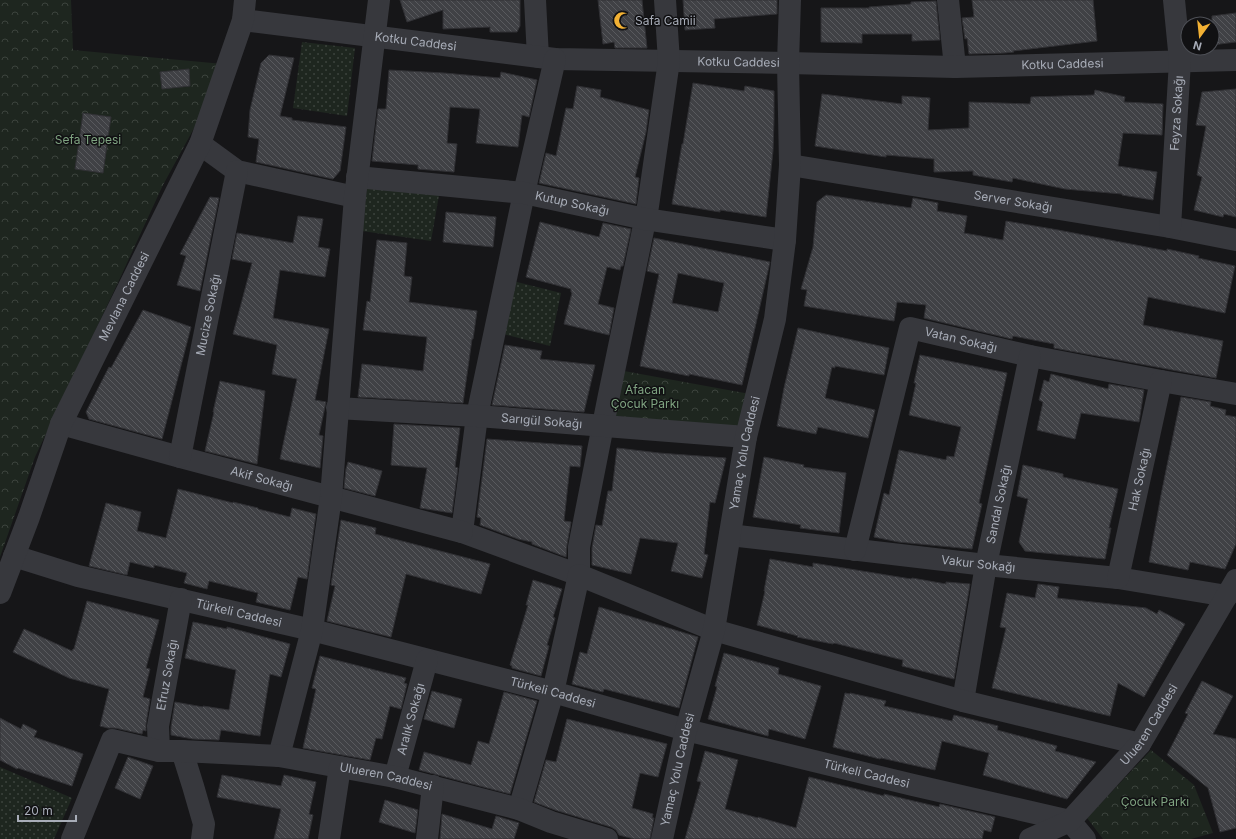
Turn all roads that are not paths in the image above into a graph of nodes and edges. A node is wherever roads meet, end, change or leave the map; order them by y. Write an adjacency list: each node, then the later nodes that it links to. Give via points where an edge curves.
1 (379, 0): 8 (street)
2 (535, 0): 9 (street)
3 (665, 0): 11 (street)
4 (790, 0): 13 (street, Yamaç Yolu Caddesi)
5 (948, 0): 14 (street)
6 (1174, 0): 12 (street, Feyza Sokağı)
7 (244, 10): 8 (street, Kotku Caddesi); 15 (street, Mevlana Caddesi)
8 (375, 37): 9 (street, Kotku Caddesi); 18 (street)
9 (547, 58): 11 (street, Kotku Caddesi); 19 (street)
10 (1236, 60): 12 (street, Kotku Caddesi)
11 (669, 61): 13 (street, Kotku Caddesi); 20 (street)
12 (1180, 61): 14 (street, Kotku Caddesi); 21 (street, Feyza Sokağı)
13 (788, 63): 14 (street, Kotku Caddesi); 16 (street, Yamaç Yolu Caddesi)
14 (955, 68)
15 (200, 144): 17 (street, Kutup Sokağı); 29 (street, Mevlana Caddesi)
16 (790, 165): 21 (street, Server Sokağı); 22 (street, Yamaç Yolu Caddesi)
17 (237, 171): 18 (street, Kutup Sokağı); 32 (street, Mucize Sokağı)
18 (356, 187): 19 (street, Kutup Sokağı); 27 (street)
19 (524, 192): 20 (street, Kutup Sokağı); 28 (street)
20 (645, 219): 22 (street, Kutup Sokağı); 30 (street)
21 (1170, 227): 23 (street, Server Sokağı)
22 (785, 240): 31 (street, Yamaç Yolu Caddesi, via 775,319)
23 (1236, 240)
24 (1030, 356): 25 (street, Vatan Sokağı); 36 (street, Vatan Sokağı, via 910,328); 38 (street, Sandal Sokağı)
25 (1161, 381): 26 (street, Vatan Sokağı); 40 (street, Hak Sokağı)
26 (1236, 394)
27 (337, 408): 28 (street, Sarıgül Sokağı); 33 (street)
28 (477, 416): 30 (street, Sarıgül Sokağı); 34 (street)
29 (61, 424): 32 (street, Akif Sokağı); 37 (street, Mevlana Caddesi)
30 (604, 425): 31 (street, Sarıgül Sokağı); 39 (street, via 579,547)
31 (746, 437): 35 (street, Yamaç Yolu Caddesi)
32 (180, 458): 33 (street, Akif Sokağı)
33 (331, 497): 34 (street, Akif Sokağı); 44 (street)
34 (462, 532): 39 (street, Akif Sokağı)
35 (730, 535): 36 (street, Vakur Sokağı); 45 (street, Yamaç Yolu Caddesi)
36 (855, 550): 38 (street, Vakur Sokağı)
37 (14, 556): 42 (street, Mevlana Caddesi); 43 (street, Türkeli Caddesi, via 78,576)
38 (986, 565): 40 (street, Vakur Sokağı); 48 (street, Sandal Sokağı)
39 (579, 575): 45 (street, Akif Sokağı); 47 (street)
40 (1118, 578): 41 (street, Vakur Sokağı)
41 (1231, 588): 50 (street, Ulueren Caddesi)
42 (0, 593)
43 (181, 599): 44 (street, Türkeli Caddesi); 51 (street, Efruz Sokağı, via 158,726)
44 (312, 630): 46 (street, Türkeli Caddesi); 53 (street)
45 (714, 630): 48 (street, Akif Sokağı); 49 (street, Yamaç Yolu Caddesi)
46 (427, 660): 47 (street, Türkeli Caddesi); 55 (street, Aralık Sokağı)
47 (553, 692): 49 (street, Türkeli Caddesi); 57 (street)
48 (963, 701): 50 (street, Akif Sokağı)
49 (686, 730): 58 (street, Türkeli Caddesi); 65 (street, Yamaç Yolu Caddesi)
50 (1140, 744): 58 (street, Ulueren Caddesi)
51 (159, 751): 52 (street, Ulueren Caddesi); 60 (street, Ulueren Caddesi, via 112,740)
52 (182, 751): 53 (street, Ulueren Caddesi); 61 (street, via 204,824)
53 (279, 756): 54 (street, Ulueren Caddesi)
54 (340, 767): 55 (street, Ulueren Caddesi); 62 (street)
55 (395, 777): 56 (street, Ulueren Caddesi)
56 (433, 786): 57 (street, Ulueren Caddesi); 63 (street)
57 (519, 809): 59 (street, Ulueren Caddesi)
58 (1070, 821): 66 (street, Ulueren Caddesi); 67 (street)
59 (550, 830): 64 (street, Ulueren Caddesi)
60 (72, 839)
61 (202, 839)
62 (329, 839)
63 (427, 839)
64 (607, 839)
65 (662, 839)
66 (1030, 839)
67 (1085, 839)

